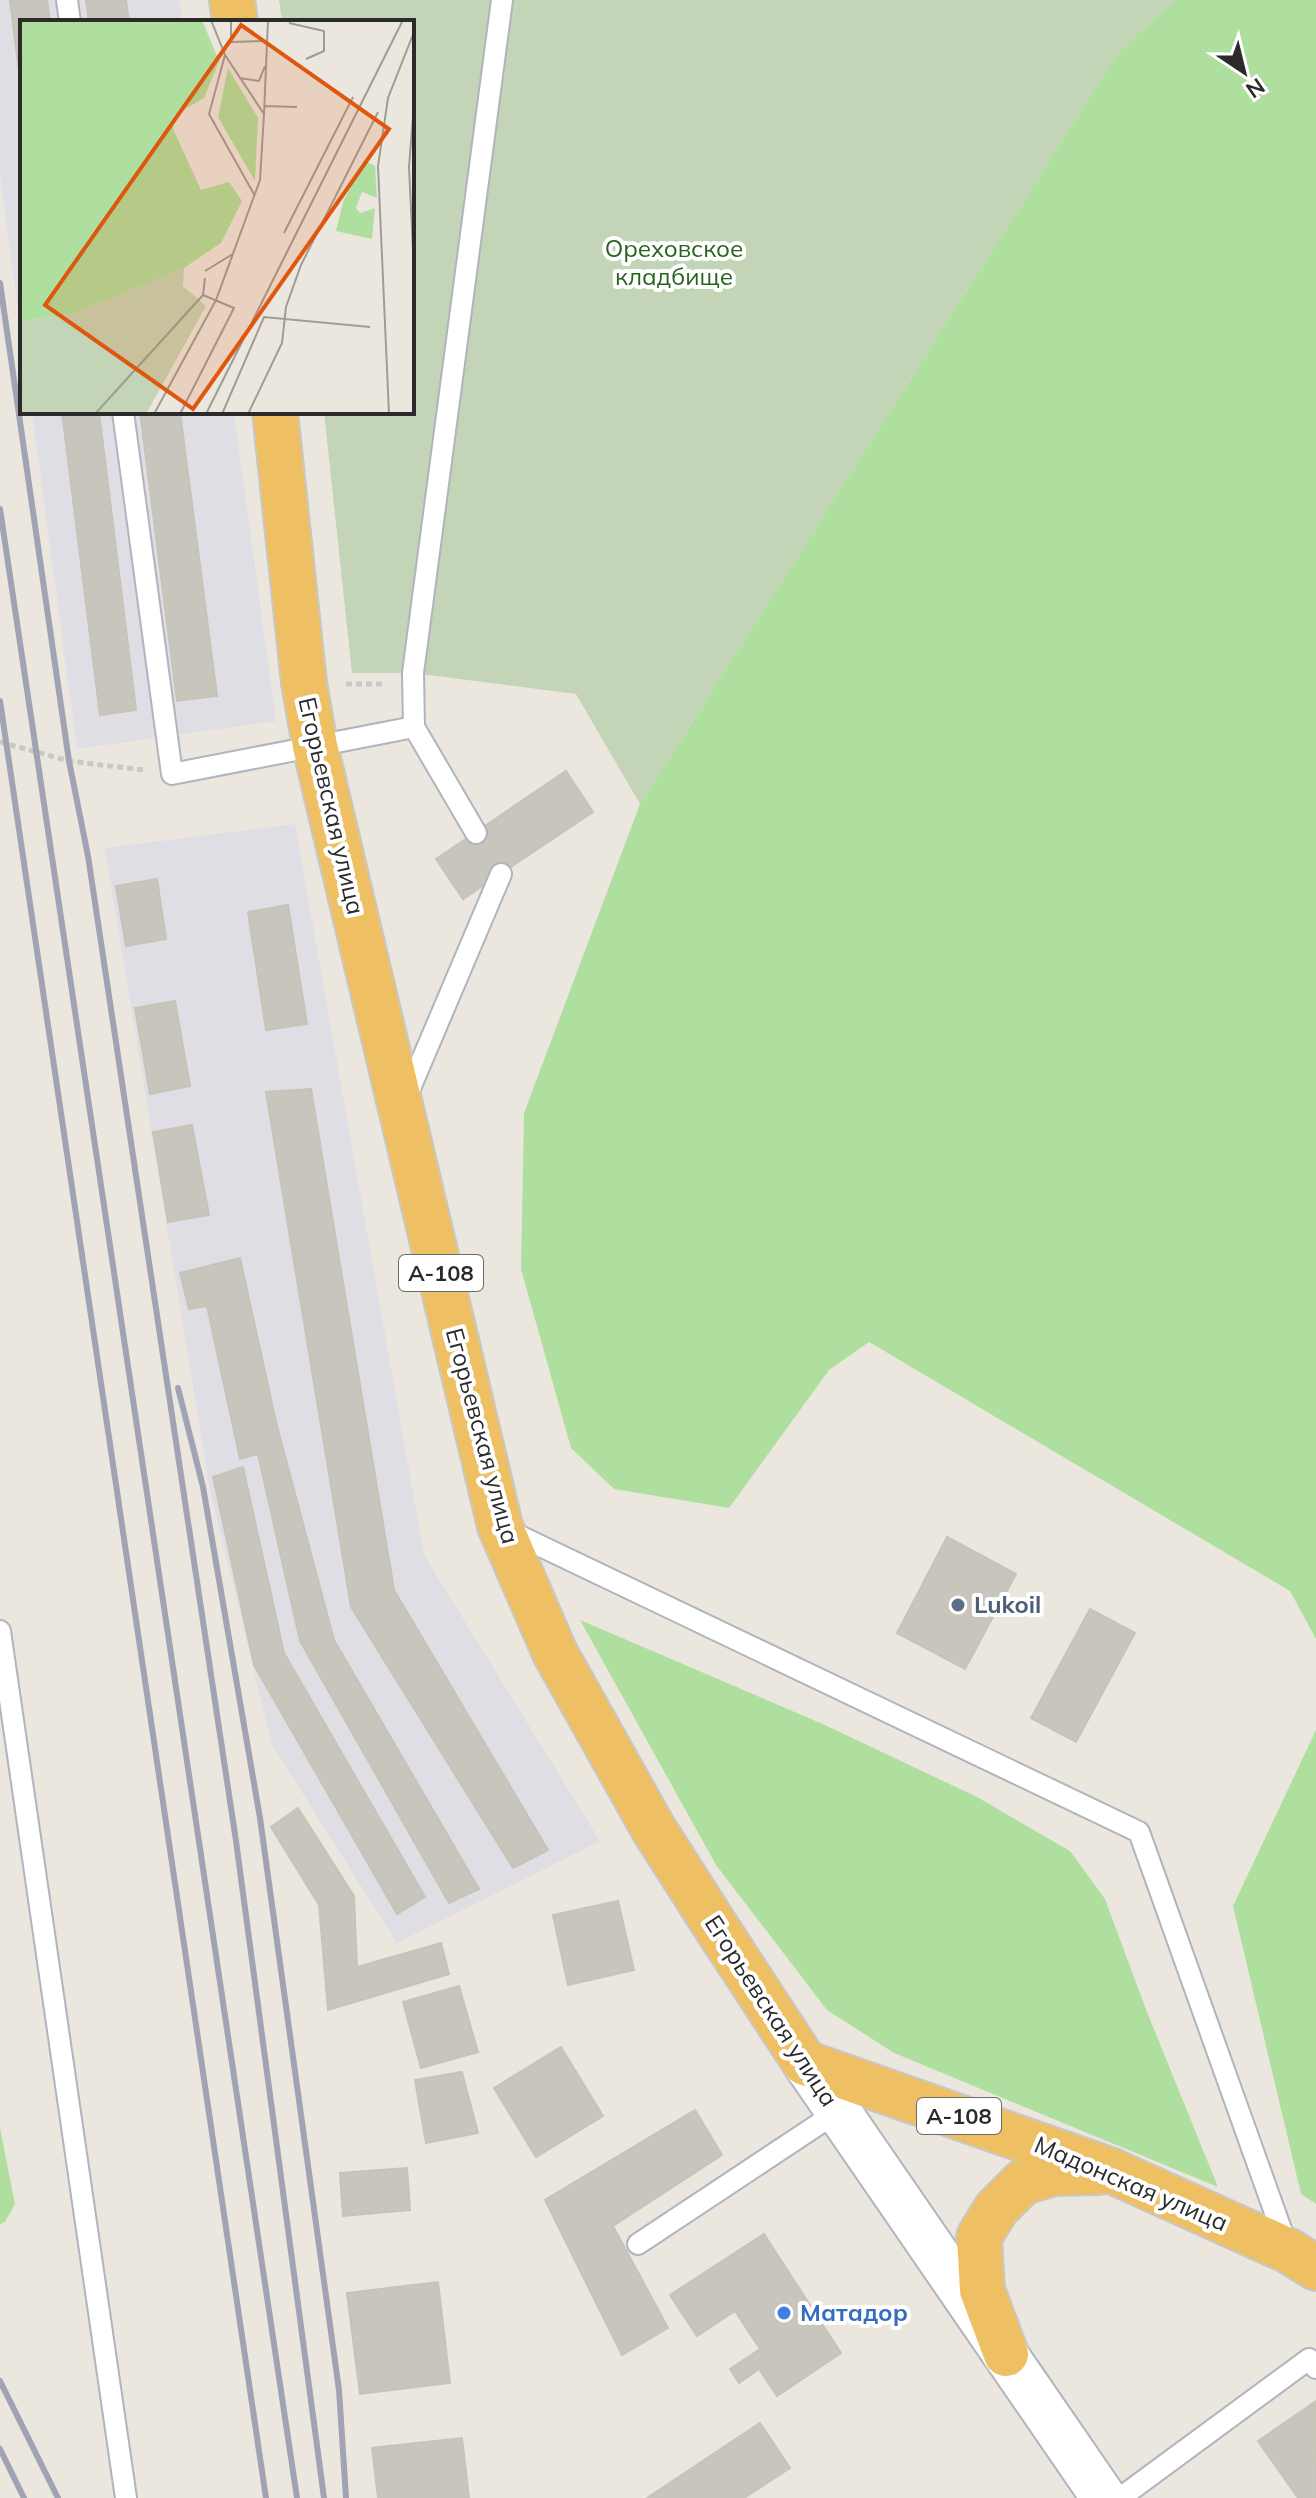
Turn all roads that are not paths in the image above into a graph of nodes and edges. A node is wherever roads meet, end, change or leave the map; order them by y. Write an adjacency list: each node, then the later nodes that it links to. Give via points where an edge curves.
1 (67, 0): 4 (lane)
2 (232, 0): 5 (highway)
3 (502, 0): 8 (lane, via 413,673)
4 (70, 20)
5 (235, 20)
6 (123, 414): 9 (lane, via 172,774)
7 (275, 414): 9 (highway, Егорьевская улица / А-108)
8 (414, 727): 9 (lane); 10 (lane)
9 (315, 746): 12 (highway, Егорьевская улица / А-108)
10 (476, 833)
11 (501, 874): 12 (lane)
12 (402, 1107): 13 (highway, Егорьевская улица / А-108)
13 (500, 1526): 15 (highway, Егорьевская улица / А-108, via 555,1653 653,1828); 19 (lane, via 1139,1832)
14 (0, 1631): 22 (lane)
15 (805, 2063): 16 (main road, Егорьевская улица); 17 (highway, Мадонская улица / А-108)
16 (837, 2112): 18 (lane); 20 (main road, Егорьевская улица)
17 (1112, 2171): 19 (highway, Мадонская улица / А-108); 20 (highway, via 1054,2173 1023,2182 996,2209 979,2237 982,2290)
18 (638, 2244)
19 (1302, 2260)
20 (1006, 2354): 23 (main road, Егорьевская улица)
21 (1316, 2368): 24 (lane, via 1309,2359)
22 (126, 2498)
23 (1104, 2498)
24 (1120, 2498)

